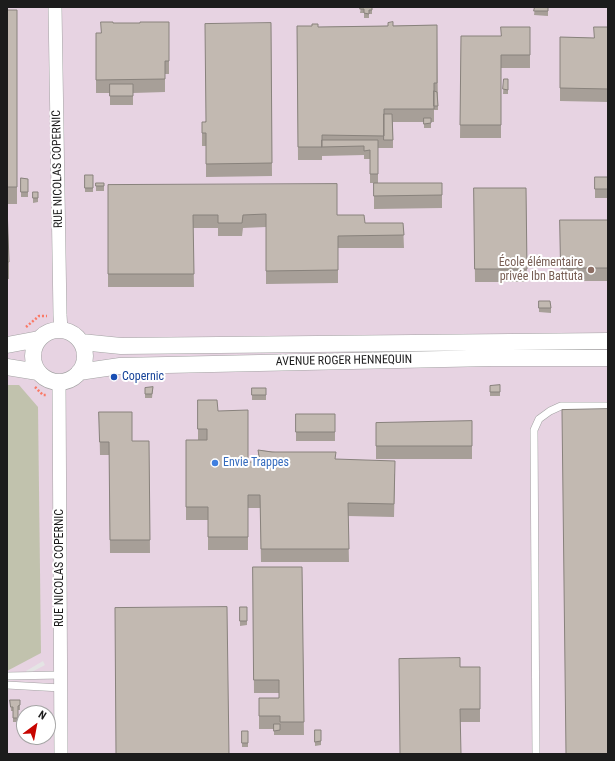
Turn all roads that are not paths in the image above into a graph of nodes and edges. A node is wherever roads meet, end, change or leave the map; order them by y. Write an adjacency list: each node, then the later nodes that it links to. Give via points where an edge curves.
1 (55, 7): 2 (street, RUE NICOLAS COPERNIC)
2 (60, 323): 3 (street, via 53,331); 5 (street, AVENUE ROGER HENNEQUIN)
3 (39, 339): 6 (street); 9 (street, via 32,355)
4 (608, 341): 5 (street, AVENUE ROGER HENNEQUIN, via 121,346)
5 (81, 342): 10 (street, via 85,358)
6 (7, 345)
7 (608, 358): 10 (street, AVENUE ROGER HENNEQUIN, via 120,366)
8 (7, 367): 9 (street)
9 (38, 372): 11 (street, via 44,378)
10 (80, 372): 11 (street, AVENUE ROGER HENNEQUIN, via 74,378)
11 (59, 382): 13 (street, RUE NICOLAS COPERNIC)
12 (608, 406): 18 (lane, via 561,406 539,419 534,430)
13 (60, 675): 14 (lane); 16 (street, RUE NICOLAS COPERNIC)
14 (7, 676)
15 (7, 685): 16 (lane)
16 (60, 688): 17 (street, RUE NICOLAS COPERNIC)
17 (61, 754)
18 (536, 754)

